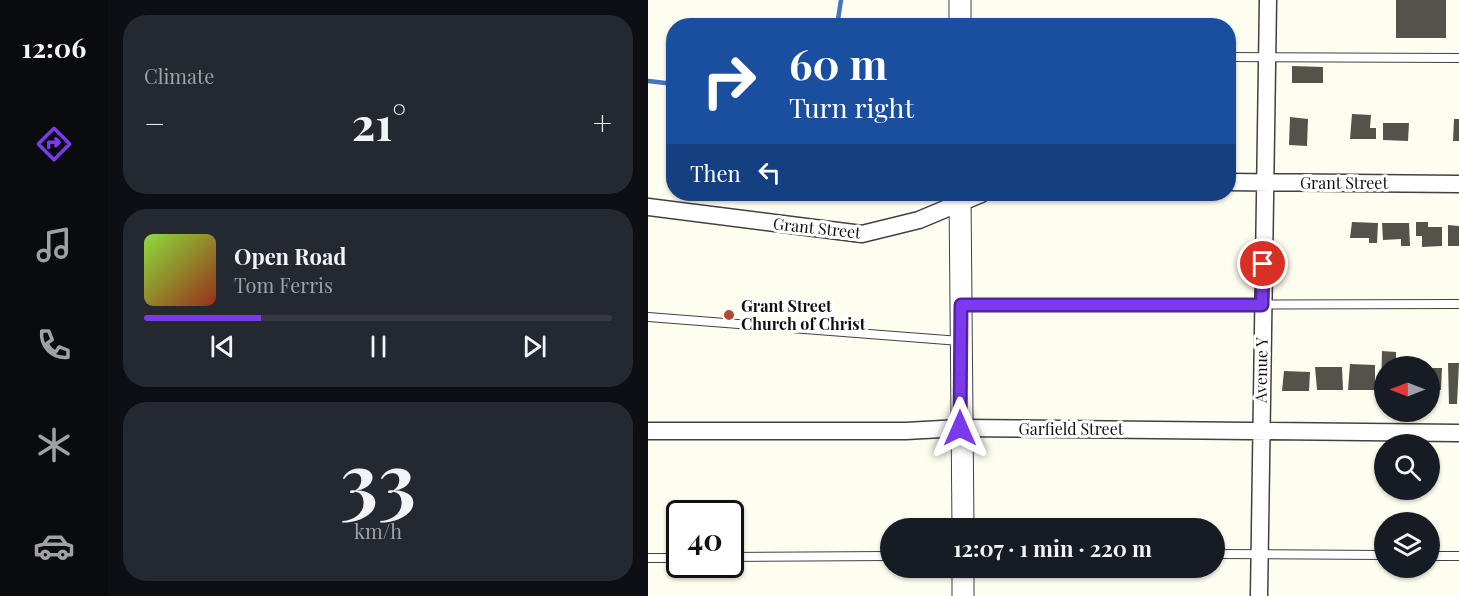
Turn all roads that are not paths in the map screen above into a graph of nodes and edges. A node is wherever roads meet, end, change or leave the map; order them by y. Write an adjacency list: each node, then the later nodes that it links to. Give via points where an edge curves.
1 (960, 0): 3 (street)
2 (1268, 0): 5 (street, Avenue Y)
3 (960, 18)
4 (1236, 57): 5 (lane)
5 (1267, 57): 6 (lane); 8 (street, Avenue Y)
6 (1459, 58)
7 (1236, 182): 8 (street, Grant Street)
8 (1265, 183): 9 (street, Grant Street); 15 (street, Avenue Y)
9 (1459, 184)
10 (954, 201): 12 (street, Grant Street, via 919,220 862,234)
11 (960, 201): 14 (street)
12 (648, 207)
13 (1459, 304): 15 (lane)
14 (961, 305): 15 (lane); 17 (street)
15 (1262, 305): 19 (street, Avenue Y)
16 (648, 317): 17 (lane)
17 (961, 341): 18 (street)
18 (960, 428): 19 (street, Garfield Street); 20 (street, Garfield Street); 22 (street)
19 (1260, 430): 21 (street, Garfield Street); 24 (street, Avenue Y)
20 (648, 431)
21 (1459, 433)
22 (963, 518)
23 (1225, 554): 24 (lane)
24 (1258, 555): 25 (lane); 34 (street, Avenue Y)
25 (1374, 555)
26 (880, 556): 29 (lane)
27 (1440, 556): 28 (lane)
28 (1459, 556)
29 (744, 557)
30 (648, 558): 31 (lane)
31 (666, 558)
32 (963, 578): 33 (street)
33 (963, 596)
34 (1259, 596)

